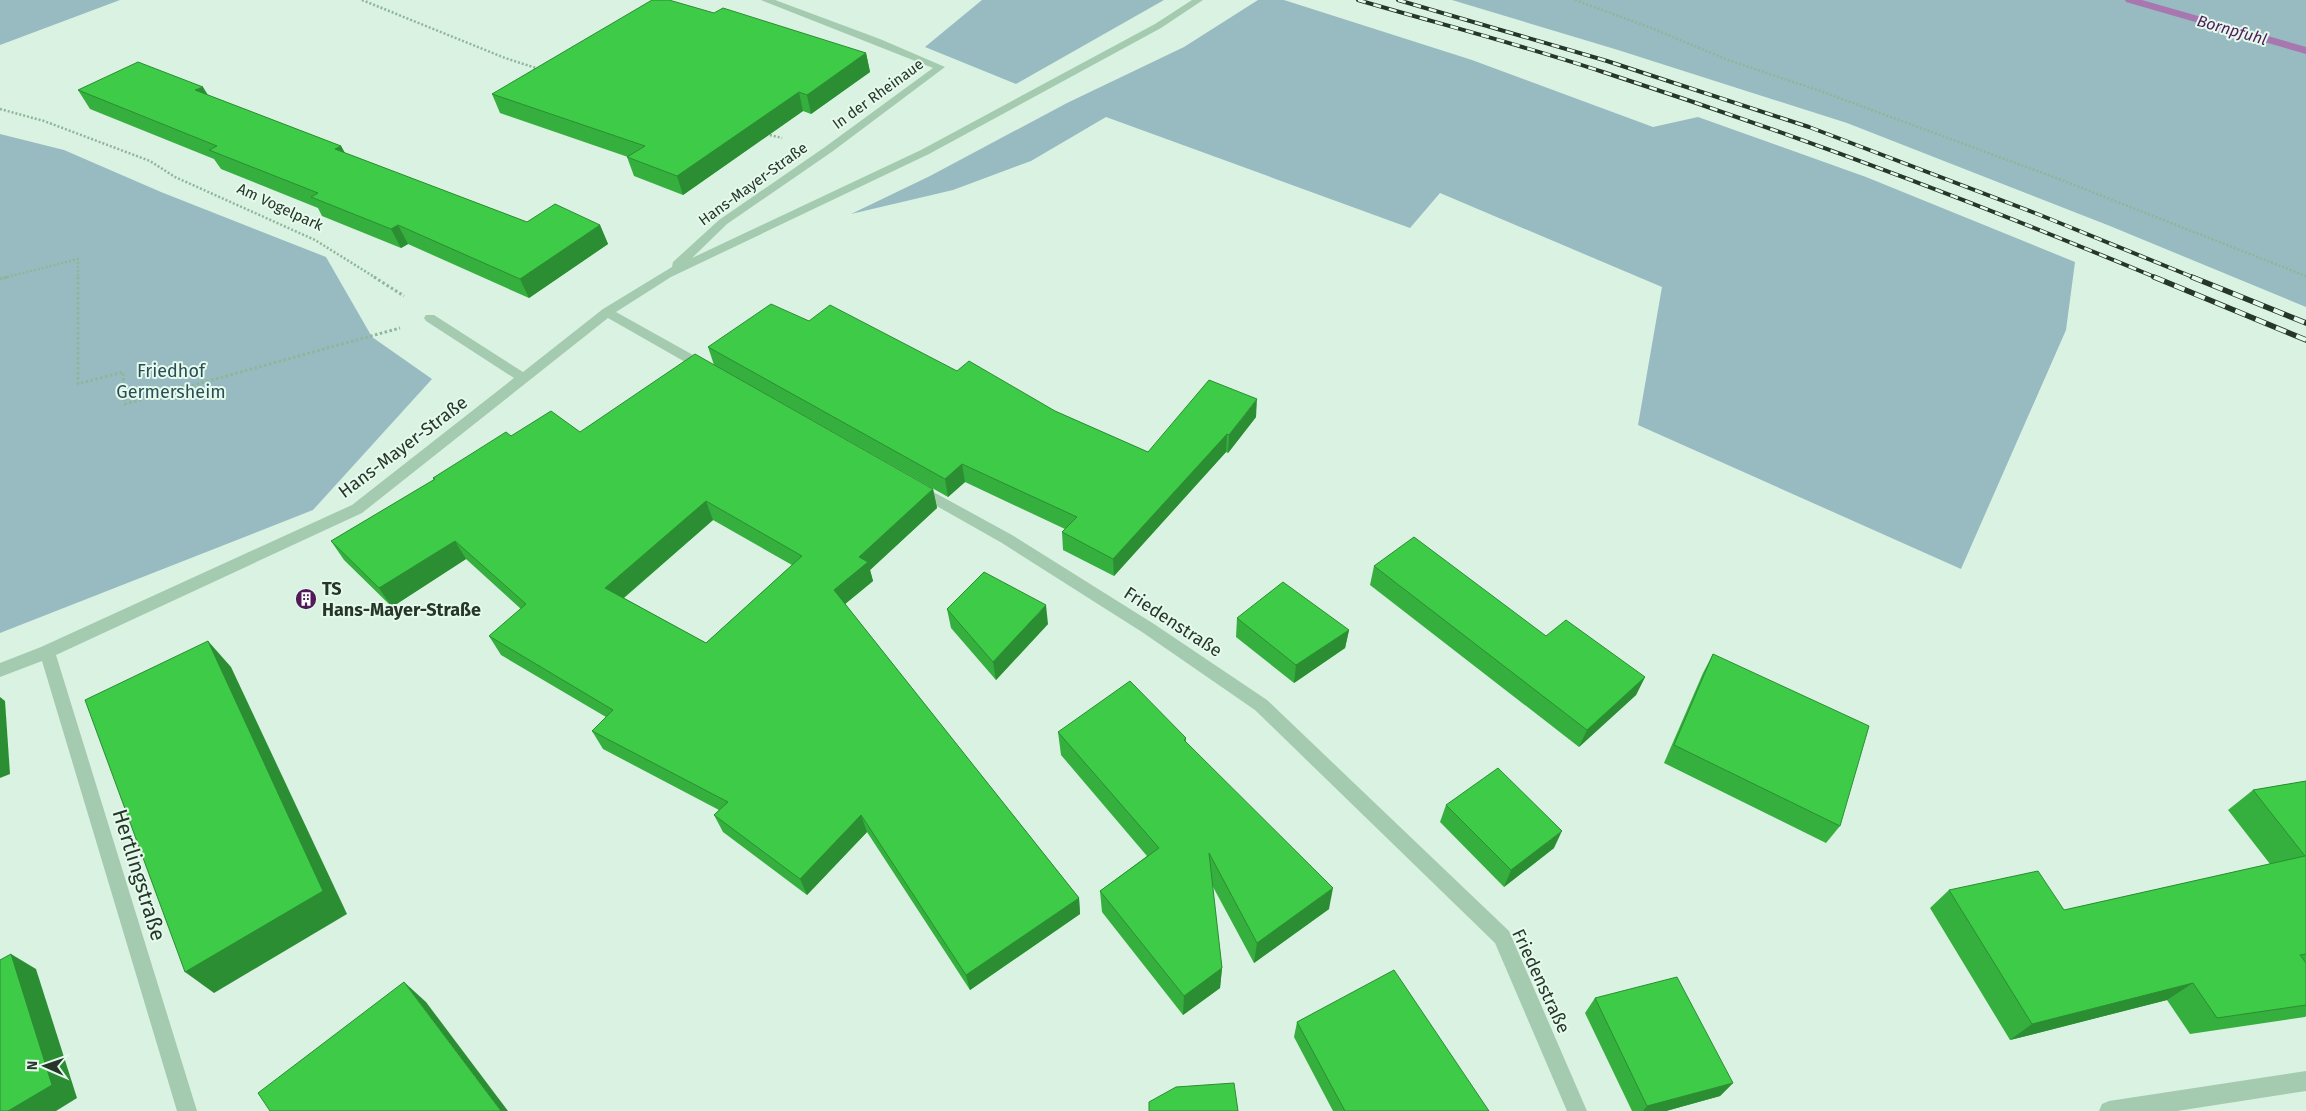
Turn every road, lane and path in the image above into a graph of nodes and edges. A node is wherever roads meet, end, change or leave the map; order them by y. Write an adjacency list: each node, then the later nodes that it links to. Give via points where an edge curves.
1 (362, 0): 5 (path, via 505,58)
2 (766, 0): 8 (street, In der Rheinaue, via 940,67)
3 (1198, 0): 9 (street, Hans-Mayer-Straße, via 1158,26 925,152)
4 (1575, 0): 10 (path, via 1728,60 2059,179)
5 (543, 70)
6 (0, 109): 13 (path, Am Vogelpark, via 44,121 150,161 175,177 315,240 410,300)
7 (762, 133): 8 (path, Hans-Mayer-Straße)
8 (829, 149): 9 (street, Hans-Mayer-Straße, via 723,222)
9 (667, 274): 12 (street, Hans-Mayer-Straße)
10 (2306, 276)
11 (0, 279): 13 (path, via 78,259 78,384 123,372 125,404 372,337)
12 (607, 312): 14 (street); 15 (street, Hans-Mayer-Straße)
13 (430, 318): 15 (street)
14 (720, 376)
15 (523, 378): 17 (street, Hans-Mayer-Straße, via 356,509)
16 (903, 480): 21 (street, Friedenstraße, via 1007,539 1262,705 1502,938)
17 (47, 652): 18 (street, Hans-Mayer-Straße); 20 (street, Hertlingstraße)
18 (0, 670)
19 (2306, 1081): 22 (street)
20 (187, 1111)
21 (1577, 1111)
22 (2109, 1111)

